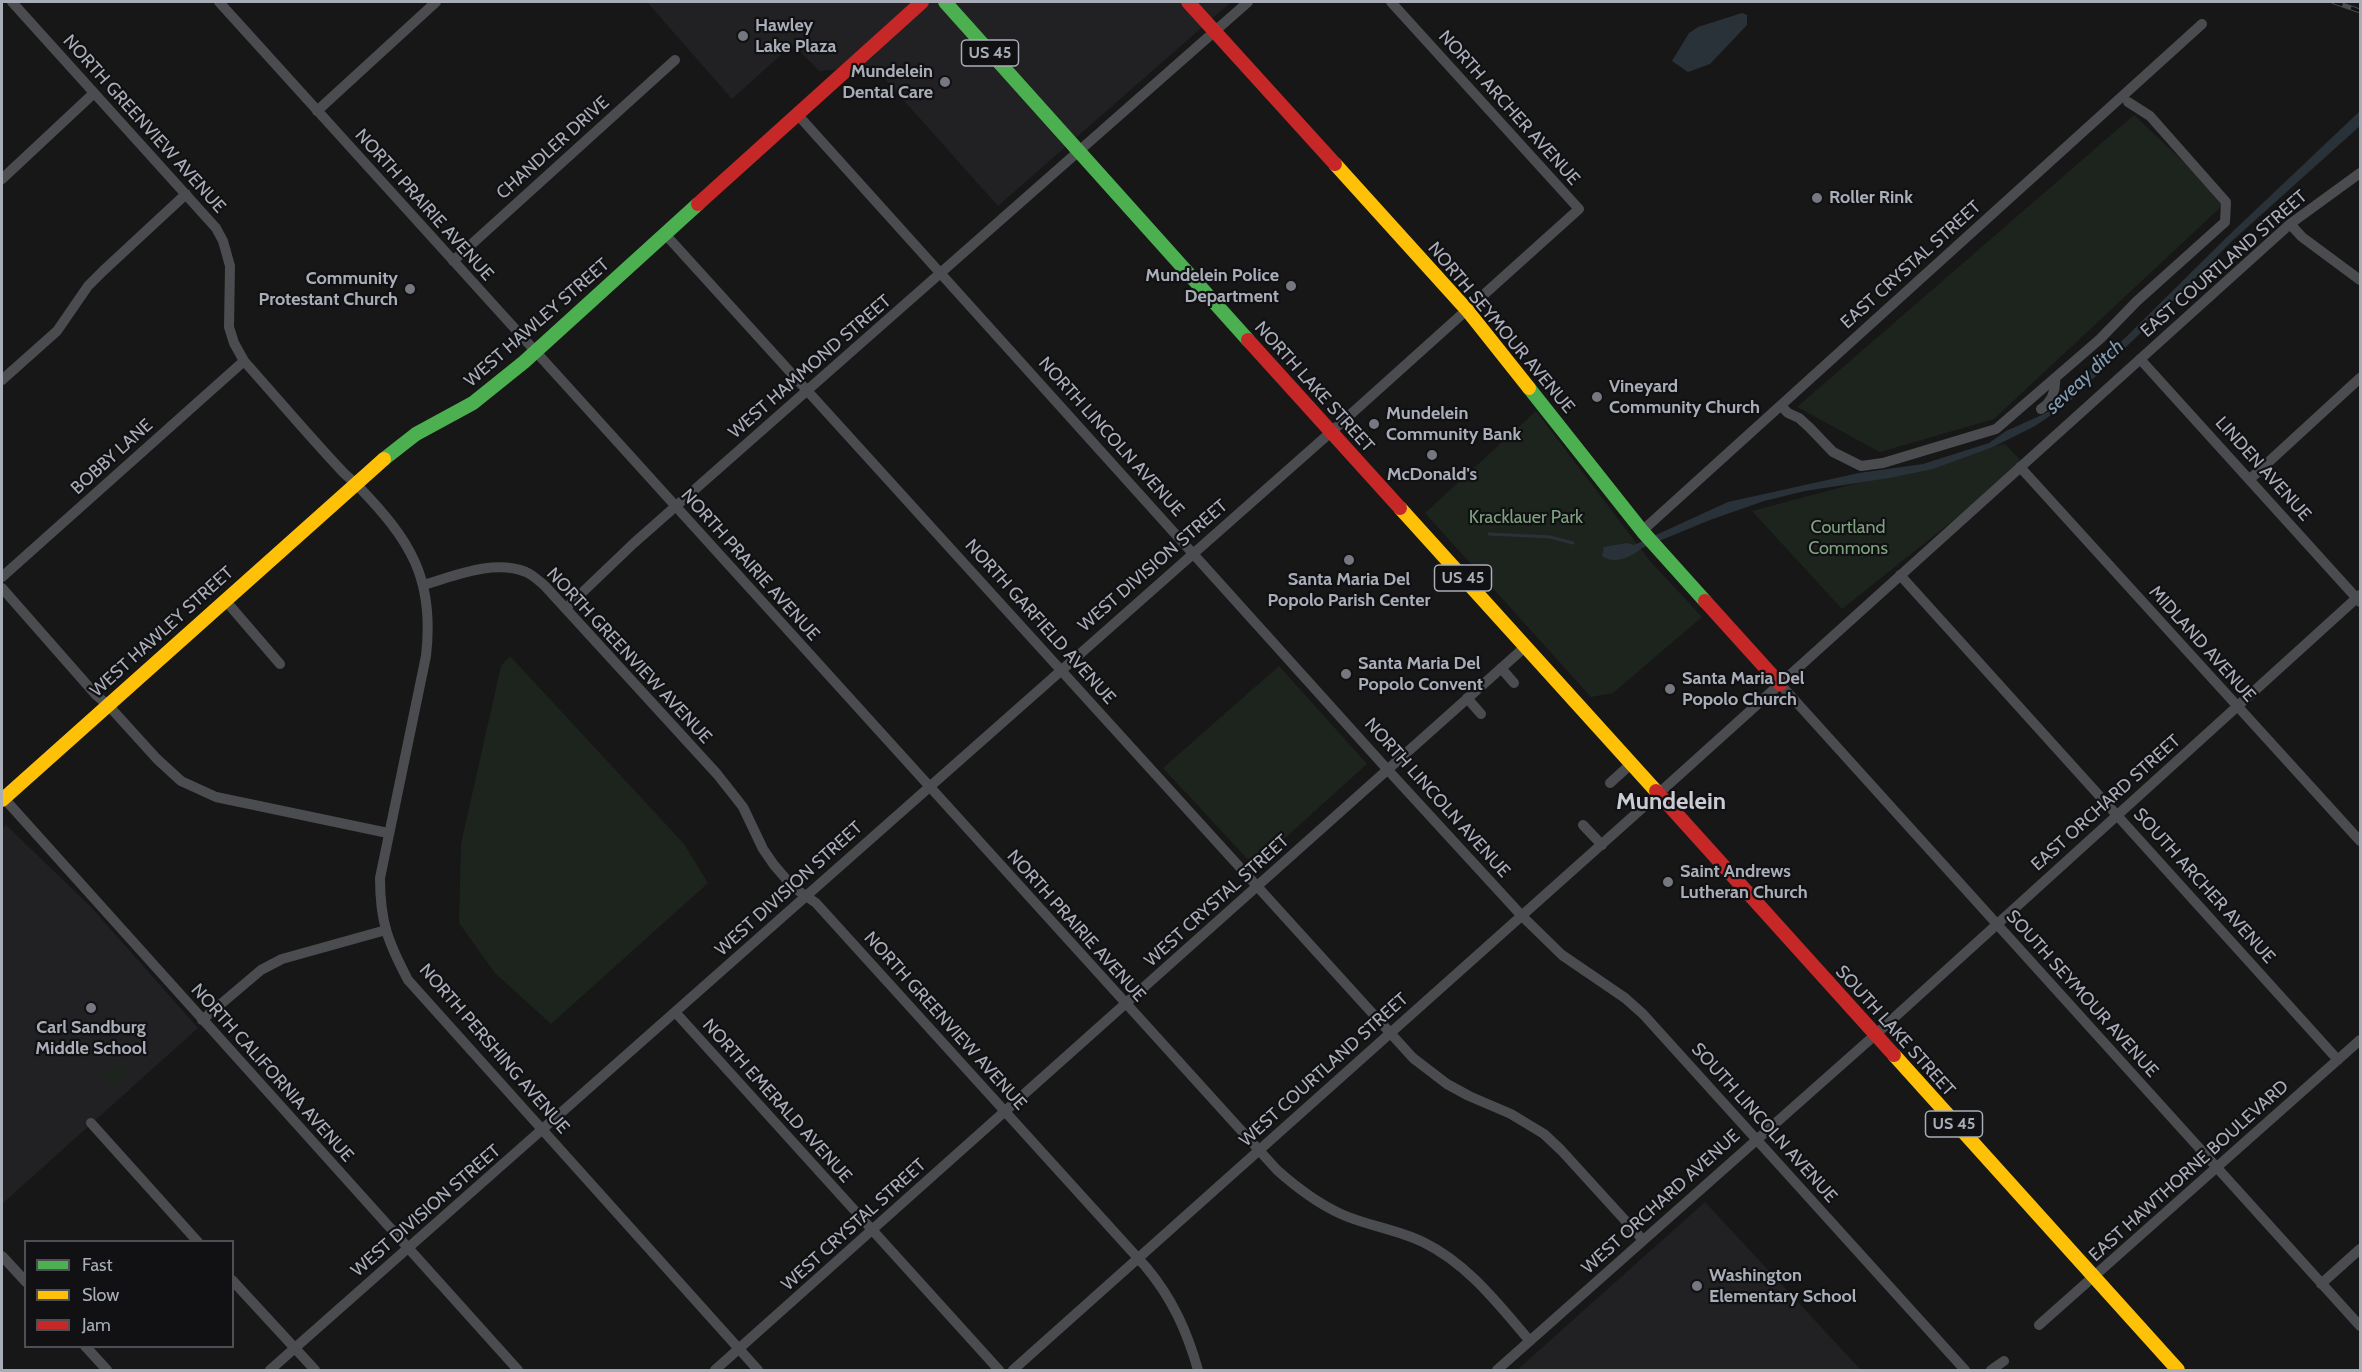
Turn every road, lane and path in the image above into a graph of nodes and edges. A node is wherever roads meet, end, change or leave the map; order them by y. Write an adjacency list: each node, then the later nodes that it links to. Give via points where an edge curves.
1 (12, 2): 12 (street, NORTH GREENVIEW AVENUE)
2 (219, 2): 14 (street, NORTH PRAIRIE AVENUE)
3 (436, 2): 14 (street)
4 (922, 2): 15 (street, WEST HAWLEY STREET)
5 (945, 2): 16 (street, NORTH LAKE STREET / US 45)
6 (1188, 2): 10 (street, NORTH SEYMOUR AVENUE)
7 (1248, 2): 10 (street, WEST HAMMOND STREET)
8 (1391, 2): 20 (street, NORTH ARCHER AVENUE)
9 (2202, 24): 34 (street, EAST CRYSTAL STREET)
10 (1215, 31): 16 (street, WEST HAMMOND STREET); 26 (street, NORTH SEYMOUR AVENUE)
11 (675, 60): 23 (street, CHANDLER DRIVE)
12 (94, 93): 18 (street); 19 (street, NORTH GREENVIEW AVENUE)
13 (2128, 102): 30 (street, via 2150,116 2226,202 2225,222)
14 (317, 111): 23 (street, NORTH PRAIRIE AVENUE)
15 (797, 114): 22 (street, WEST HAWLEY STREET); 24 (street, NORTH LINCOLN AVENUE)
16 (1078, 152): 24 (street, WEST HAMMOND STREET); 36 (street, NORTH LAKE STREET / US 45)
17 (2361, 173): 21 (street, EAST COURTLAND STREET)
18 (2, 180)
19 (186, 194): 29 (street, NORTH GREENVIEW AVENUE, via 216,228 226,250 231,286 230,327); 32 (street, via 88,286 57,331)
20 (1579, 209): 26 (street, WEST DIVISION STREET)
21 (2290, 224): 25 (street); 28 (street, EAST COURTLAND STREET)
22 (665, 234): 27 (street, WEST HAWLEY STREET); 33 (street, NORTH GARFIELD AVENUE)
23 (453, 261): 27 (street, NORTH PRAIRIE AVENUE)
24 (941, 274): 33 (street, WEST HAMMOND STREET); 42 (street, NORTH LINCOLN AVENUE)
25 (2361, 280)
26 (1467, 310): 36 (street, WEST DIVISION STREET); 41 (street, NORTH SEYMOUR AVENUE)
27 (535, 352): 39 (street, WEST HAWLEY STREET, via 473,403 402,444); 40 (street, NORTH PRAIRIE AVENUE)
28 (2140, 359): 37 (street, EAST COURTLAND STREET); 38 (street, LINDEN AVENUE)
29 (244, 361): 39 (street, NORTH GREENVIEW AVENUE); 44 (street, BOBBY LANE)
30 (2055, 378): 34 (street, via 1996,429 1861,466 1833,452); 35 (street, via 2052,397)
31 (2361, 378): 38 (street)
32 (2, 380)
33 (809, 390): 40 (street, WEST HAMMOND STREET); 53 (street, NORTH GARFIELD AVENUE)
34 (1781, 406): 41 (street, EAST CRYSTAL STREET)
35 (2041, 409)
36 (1331, 432): 42 (street, WEST DIVISION STREET); 50 (street, NORTH LAKE STREET / US 45)
37 (2020, 467): 43 (street, EAST COURTLAND STREET); 58 (street, MIDLAND AVENUE)
38 (2250, 479): 47 (street, LINDEN AVENUE)
39 (356, 483): 45 (street, NORTH GREENVIEW AVENUE, via 401,534); 48 (street, WEST HAWLEY STREET)
40 (675, 507): 49 (street, WEST HAMMOND STREET); 63 (street, NORTH PRAIRIE AVENUE)
41 (1643, 532): 55 (street, NORTH SEYMOUR AVENUE)
42 (1193, 553): 53 (street, WEST DIVISION STREET); 61 (street, NORTH LINCOLN AVENUE)
43 (1900, 575): 55 (street, EAST COURTLAND STREET); 66 (street, SOUTH ARCHER AVENUE)
44 (2, 577)
45 (423, 585): 49 (street, NORTH GREENVIEW AVENUE, via 490,567 512,568 528,573); 68 (street, via 428,608 426,656)
46 (2, 588): 57 (street)
47 (2360, 598): 58 (street, EAST ORCHARD STREET)
48 (225, 600): 51 (street); 57 (street, WEST HAWLEY STREET)
49 (566, 608): 72 (street, NORTH GREENVIEW AVENUE, via 737,798 774,865)
50 (1525, 647): 52 (street, WEST CRYSTAL STREET); 60 (street, NORTH LAKE STREET / US 45)
51 (280, 664)
52 (1501, 668): 54 (street); 56 (street, WEST CRYSTAL STREET)
53 (1061, 670): 63 (street, WEST DIVISION STREET); 71 (street, NORTH GARFIELD AVENUE)
54 (1514, 683)
55 (1780, 684): 64 (street, EAST COURTLAND STREET); 74 (street, SOUTH SEYMOUR AVENUE)
56 (1467, 698): 59 (street); 61 (street, WEST CRYSTAL STREET)
57 (108, 705): 65 (street, WEST HAWLEY STREET); 68 (street, via 182,781 216,797)
58 (2237, 707): 66 (street, EAST ORCHARD STREET); 69 (street, MIDLAND AVENUE)
59 (1481, 714)
60 (1631, 765): 62 (street); 64 (street, NORTH LAKE STREET / US 45)
61 (1387, 769): 71 (street, WEST CRYSTAL STREET); 73 (street, NORTH LINCOLN AVENUE)
62 (1610, 783)
63 (928, 787): 72 (street, WEST DIVISION STREET); 76 (street, NORTH PRAIRIE AVENUE)
64 (1658, 794): 70 (street, WEST COURTLAND STREET); 80 (street, SOUTH LAKE STREET / US 45)
65 (2, 798): 78 (street, NORTH CALIFORNIA AVENUE)
66 (2117, 815): 74 (street, EAST ORCHARD STREET); 82 (street, SOUTH ARCHER AVENUE)
67 (1583, 825): 70 (street)
68 (388, 833): 75 (street, NORTH PERSHING AVENUE, via 380,878)
69 (2361, 842)
70 (1602, 845): 73 (street, WEST COURTLAND STREET)
71 (1257, 887): 76 (street, WEST CRYSTAL STREET); 79 (street, NORTH GARFIELD AVENUE)
72 (805, 896): 77 (street, WEST DIVISION STREET); 83 (street, NORTH GREENVIEW AVENUE, via 816,903)
73 (1522, 916): 79 (street, WEST COURTLAND STREET); 86 (street, SOUTH LINCOLN AVENUE, via 1562,955 1643,1014)
74 (1996, 924): 80 (street, EAST ORCHARD STREET); 88 (street, SOUTH SEYMOUR AVENUE)
75 (386, 930): 78 (street, via 282,959 261,970); 85 (street, NORTH PERSHING AVENUE, via 408,980)
76 (1125, 1005): 83 (street, WEST CRYSTAL STREET); 87 (street, NORTH PRAIRIE AVENUE)
77 (675, 1013): 85 (street, WEST DIVISION STREET); 89 (street, NORTH EMERALD AVENUE)
78 (202, 1020): 92 (street, NORTH CALIFORNIA AVENUE)
79 (1390, 1033): 87 (street, WEST COURTLAND STREET); 91 (street, NORTH GARFIELD AVENUE, via 1413,1058 1447,1084 1544,1134)
80 (1875, 1035): 86 (street, WEST ORCHARD AVENUE); 96 (street, SOUTH LAKE STREET / US 45)
81 (2361, 1040): 82 (street, EAST HAWTHORNE BOULEVARD)
82 (2338, 1060): 88 (street, EAST HAWTHORNE BOULEVARD)
83 (1005, 1112): 89 (street, WEST CRYSTAL STREET); 95 (street, NORTH GREENVIEW AVENUE)
84 (91, 1124): 90 (street)
85 (542, 1131): 92 (street, WEST DIVISION STREET); 105 (street, NORTH PERSHING AVENUE)
86 (1756, 1139): 91 (street, WEST ORCHARD AVENUE); 117 (street, SOUTH LINCOLN AVENUE)
87 (1258, 1150): 95 (street, WEST COURTLAND STREET); 102 (street, NORTH PRAIRIE AVENUE, via 1292,1184 1325,1206 1342,1215 1403,1232 1443,1253 1479,1283)
88 (2217, 1167): 96 (street, EAST HAWTHORNE BOULEVARD); 99 (street, SOUTH SEYMOUR AVENUE)
89 (872, 1231): 105 (street, WEST CRYSTAL STREET); 113 (street, NORTH EMERALD AVENUE)
90 (196, 1240)
91 (1643, 1240): 102 (street, WEST ORCHARD AVENUE)
92 (408, 1249): 104 (street, WEST DIVISION STREET); 110 (street, NORTH CALIFORNIA AVENUE)
93 (2361, 1249): 99 (street)
94 (2, 1256): 97 (street)
95 (1138, 1258): 114 (street, WEST COURTLAND STREET); 115 (street, NORTH GREENVIEW AVENUE, via 1182,1321)
96 (2094, 1278): 100 (street, EAST HAWTHORNE BOULEVARD); 119 (street, SOUTH LAKE STREET / US 45)
97 (24, 1280)
98 (234, 1282): 104 (street)
99 (2321, 1284): 101 (street, SOUTH SEYMOUR AVENUE)
100 (2039, 1325)
101 (2361, 1326)
102 (1530, 1341): 116 (street, WEST ORCHARD AVENUE)
103 (86, 1348): 107 (street)
104 (295, 1349): 108 (street, WEST DIVISION STREET); 109 (street)
105 (739, 1349): 111 (street, WEST CRYSTAL STREET); 112 (street, NORTH PERSHING AVENUE)
106 (2004, 1361): 118 (street)
107 (107, 1371)
108 (270, 1371)
109 (315, 1371)
110 (518, 1371)
111 (715, 1371)
112 (758, 1371)
113 (999, 1371)
114 (1013, 1371)
115 (1198, 1371)
116 (1497, 1371)
117 (1965, 1371)
118 (1991, 1371)
119 (2178, 1371)

